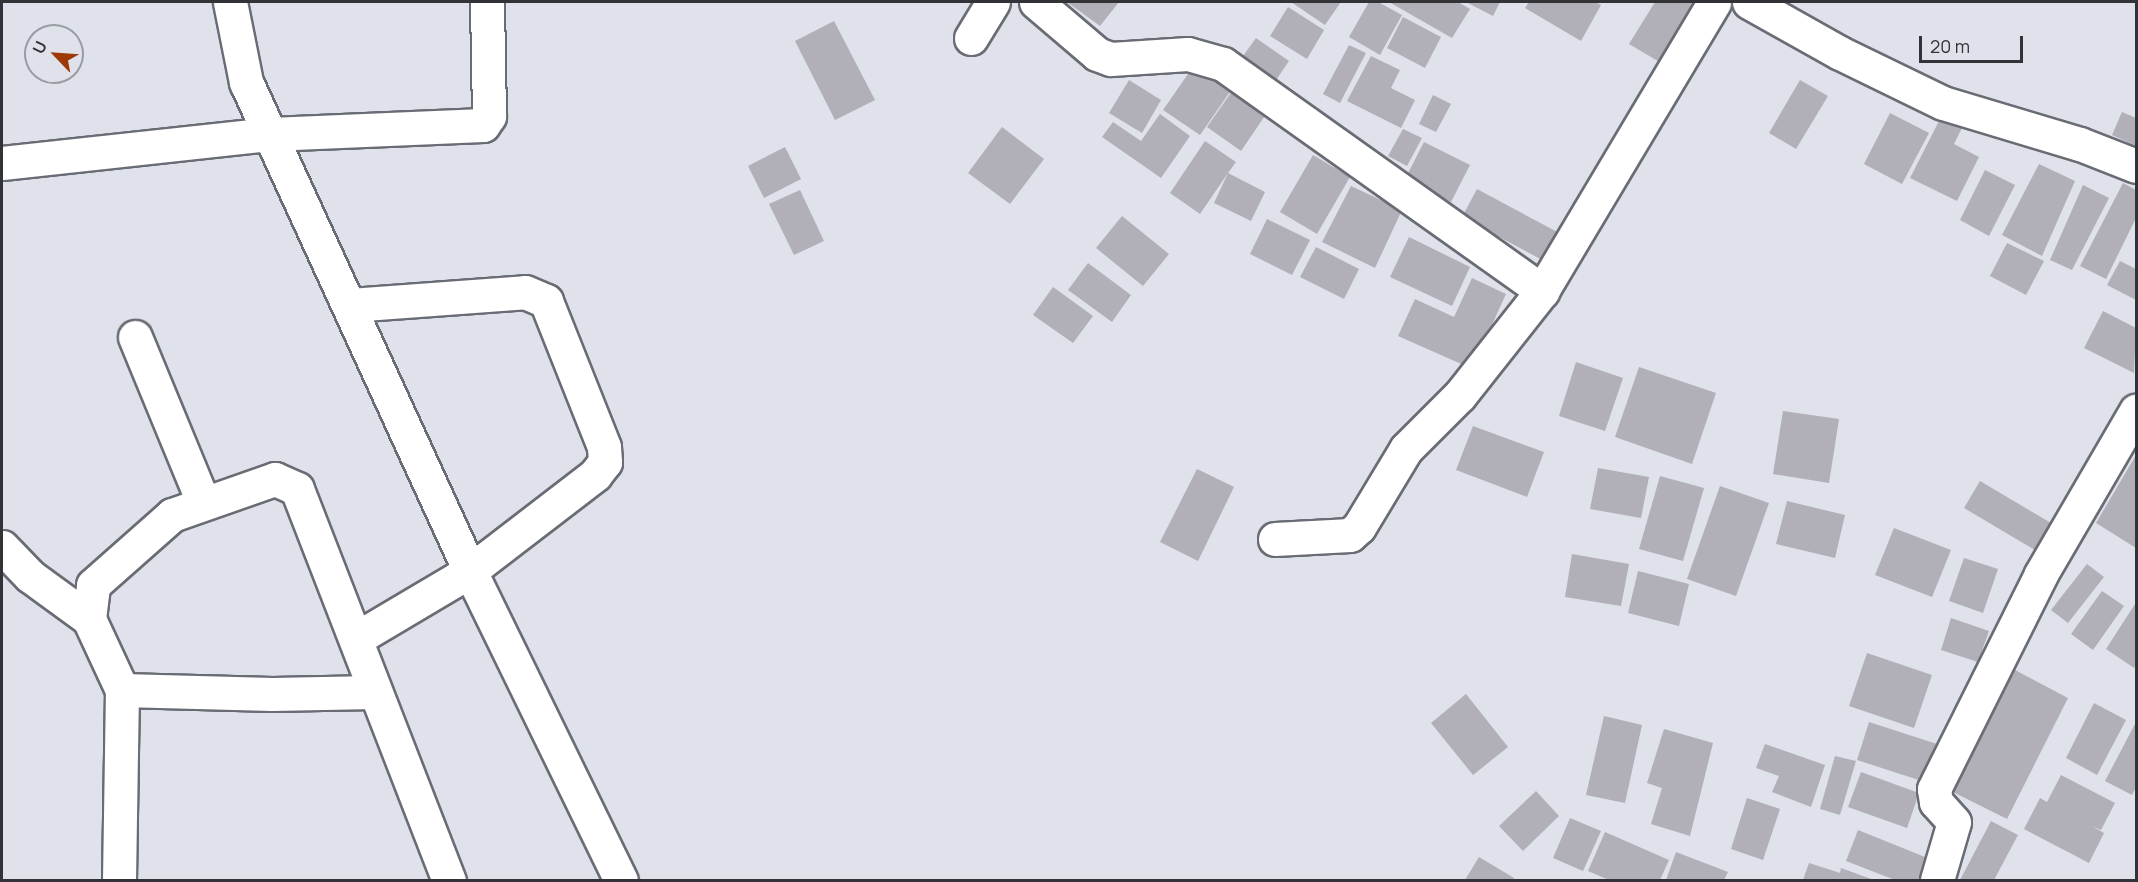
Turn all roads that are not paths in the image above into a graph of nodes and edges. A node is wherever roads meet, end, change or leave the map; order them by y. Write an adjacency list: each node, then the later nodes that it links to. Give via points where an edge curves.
1 (230, 2): 8 (street, via 246,82)
2 (487, 2): 8 (street, via 489,116 483,125)
3 (993, 2): 7 (street)
4 (1036, 2): 11 (street, via 1097,54 1111,59 1188,54 1223,64)
5 (1714, 2): 11 (street)
6 (1770, 6): 10 (street, via 1943,103 2080,144)
7 (971, 38)
8 (270, 134): 9 (street); 12 (street)
9 (2, 163)
10 (2136, 166)
11 (1542, 291): 16 (street, via 1460,395 1406,449 1359,527 1350,535)
12 (350, 305): 18 (street); 18 (street, via 525,292 546,301 604,447 605,462 595,475)
13 (135, 337): 15 (street)
14 (2136, 411): 26 (street, via 2041,574 1934,789 1936,802 1954,822)
15 (203, 502): 19 (street, via 172,515 93,585); 20 (street, via 275,479 297,489)
16 (1275, 539)
17 (2, 547): 19 (street, via 30,576)
18 (470, 571): 20 (street); 25 (street)
19 (88, 619): 21 (street)
20 (357, 638): 22 (street)
21 (122, 690): 22 (street); 23 (street)
22 (374, 692): 24 (street)
23 (119, 880)
24 (449, 880)
25 (621, 880)
26 (1937, 880)

